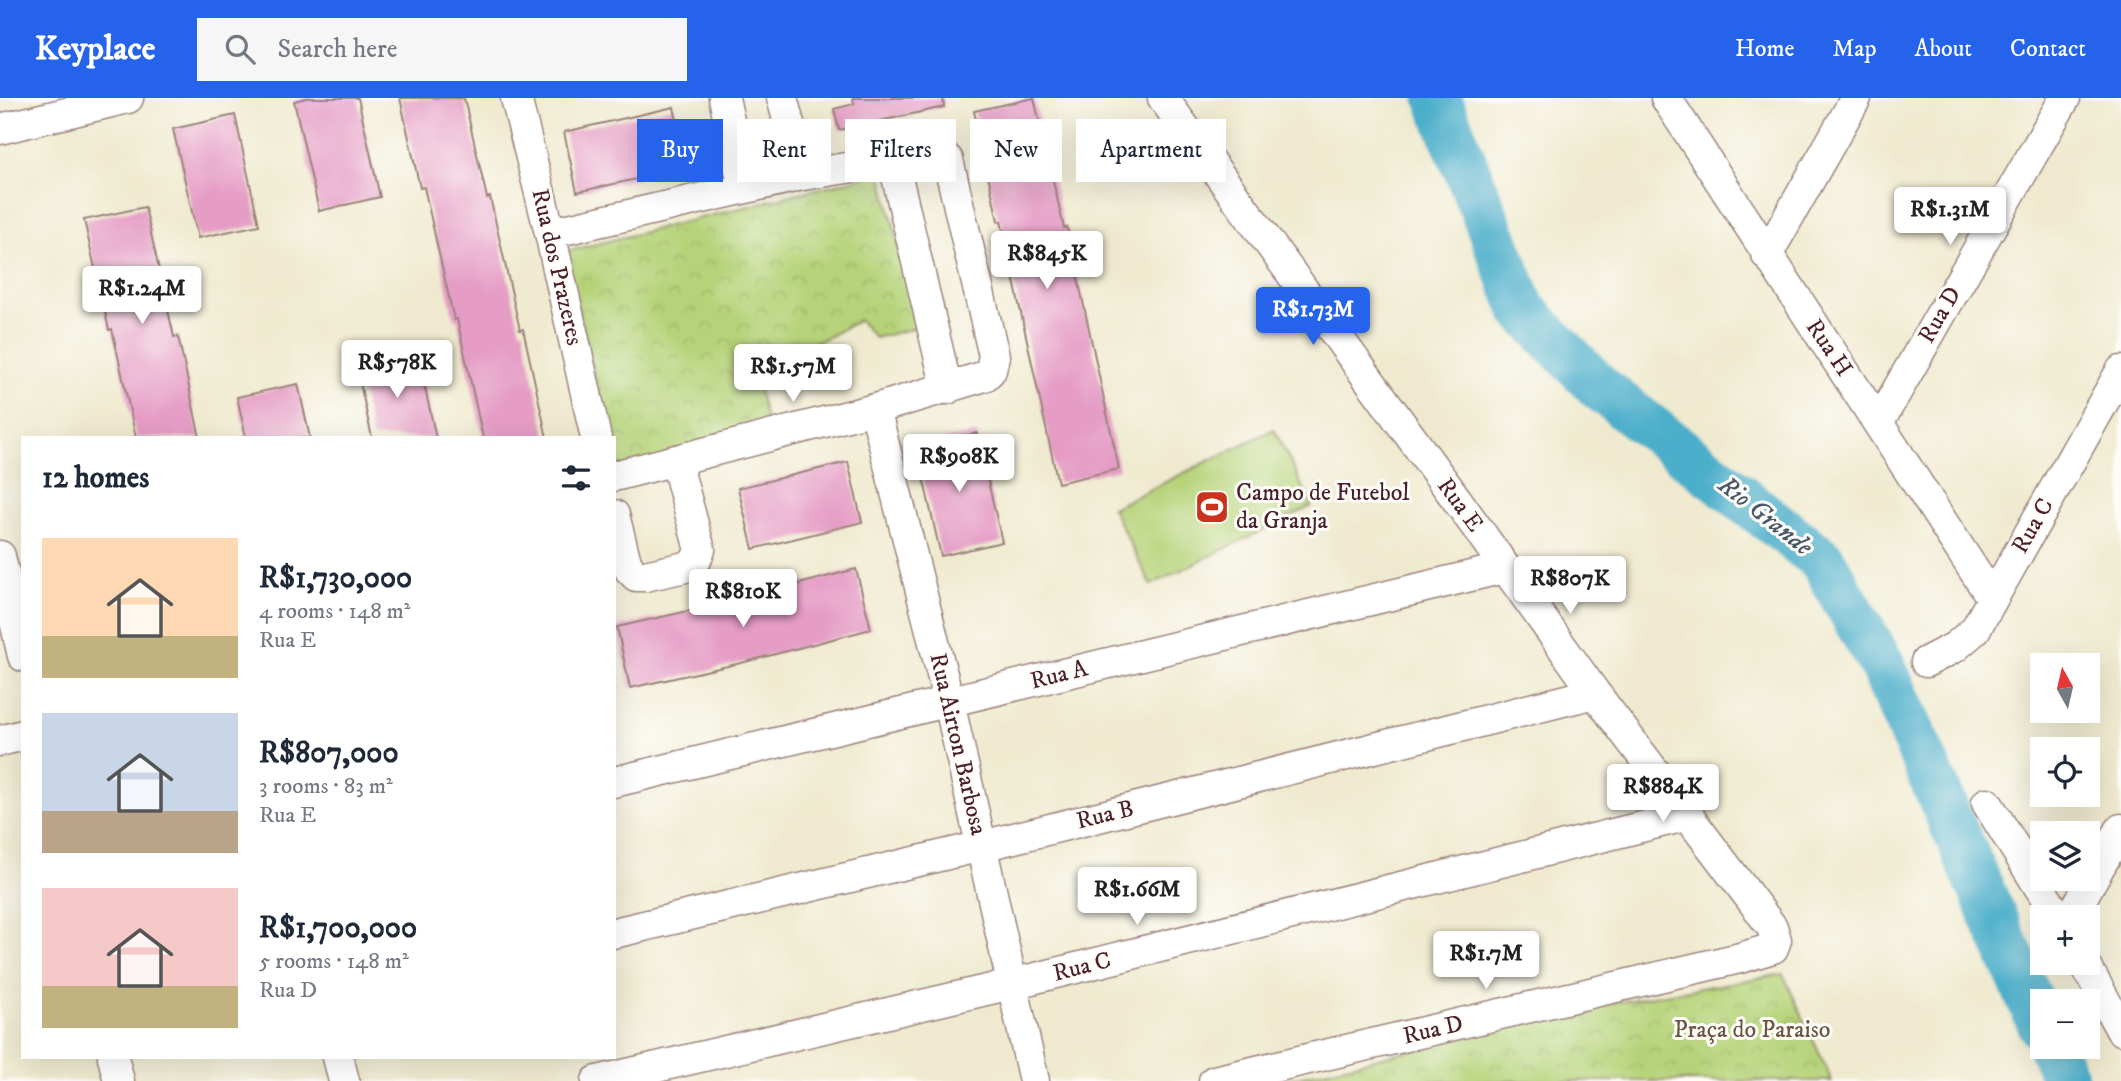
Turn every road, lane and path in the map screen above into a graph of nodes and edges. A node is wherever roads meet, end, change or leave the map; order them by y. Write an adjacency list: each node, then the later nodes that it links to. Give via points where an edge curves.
1 (128, 98): 10 (street)
2 (516, 98): 15 (street, Rua dos Prazeres)
3 (724, 98): 14 (street)
4 (782, 98): 9 (street)
5 (1163, 98): 26 (street, Rua E)
6 (1666, 98): 16 (street, Rua H)
7 (1857, 98): 16 (street)
8 (2065, 98): 20 (street, Rua D)
9 (788, 119)
10 (0, 129)
11 (771, 182): 14 (street)
12 (898, 182): 18 (street)
13 (953, 182): 18 (street, via 994,356 985,376)
14 (744, 188): 15 (street)
15 (550, 233): 21 (street, Rua dos Prazeres)
16 (1767, 255): 20 (street, Rua H)
17 (2121, 371): 27 (street, Rua C)
18 (947, 389): 19 (street)
19 (875, 409): 22 (street); 31 (street, Rua Airton Barbosa)
20 (1878, 422): 27 (street, Rua H)
21 (596, 436)
22 (676, 461): 23 (street); 24 (street, via 700,550 696,560 690,566 636,576 629,570)
23 (616, 476)
24 (616, 523)
25 (0, 556): 28 (street)
26 (1504, 568): 30 (street, Rua E); 31 (street, Rua A)
27 (1992, 598): 29 (street, Rua C, via 1975,630)
28 (21, 647)
29 (1926, 662)
30 (1595, 693): 36 (street, Rua E); 38 (street, Rua B)
31 (950, 702): 34 (street, Rua A); 38 (street, Rua Airton Barbosa)
32 (21, 736): 33 (street)
33 (0, 741)
34 (616, 782)
35 (1987, 803): 39 (street)
36 (1689, 815): 42 (street, Rua E, via 1772,927); 44 (street, Rua C)
37 (2121, 829): 40 (street)
38 (982, 846): 41 (street, Rua B); 44 (street, Rua Airton Barbosa)
39 (2051, 905)
40 (2078, 905)
41 (616, 933)
42 (1773, 948): 52 (street, Rua D)
43 (2091, 975): 45 (street)
44 (1012, 984): 50 (street, Rua C); 51 (street, Rua Airton Barbosa)
45 (2121, 1030)
46 (114, 1059): 48 (street)
47 (338, 1059): 49 (street)
48 (119, 1081)
49 (344, 1081)
50 (597, 1081)
51 (1034, 1081)
52 (1214, 1081)

